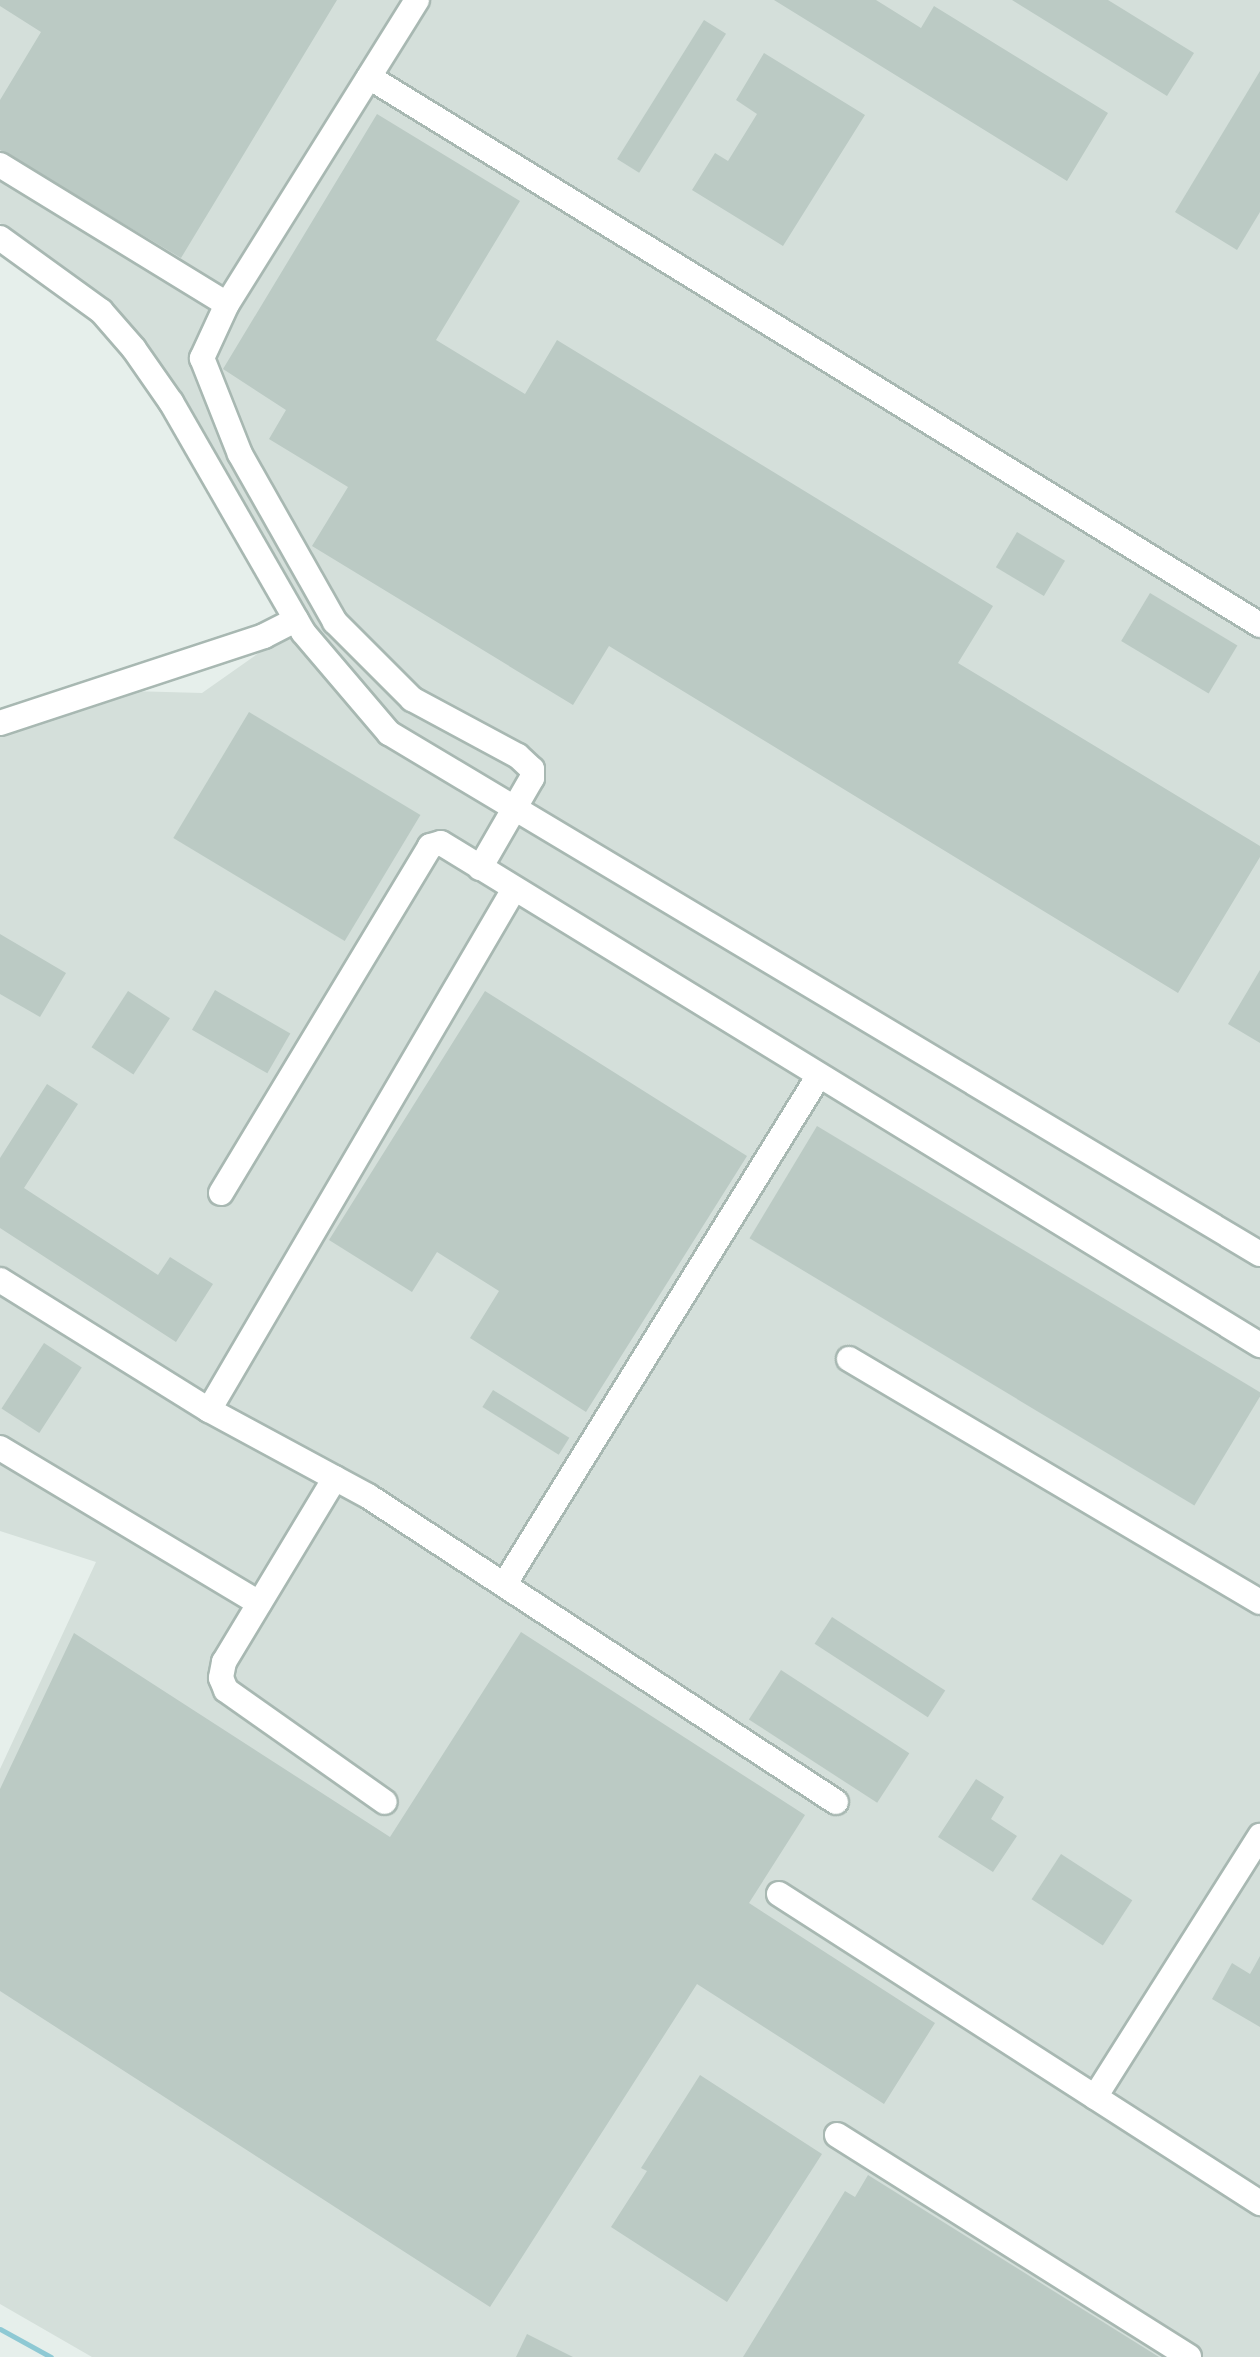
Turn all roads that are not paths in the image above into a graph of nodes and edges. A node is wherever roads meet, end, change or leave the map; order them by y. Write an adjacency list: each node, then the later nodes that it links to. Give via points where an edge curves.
1 (417, 0): 2 (street)
2 (369, 77): 5 (street); 7 (street)
3 (0, 165): 5 (street)
4 (0, 238): 6 (street, via 101,311 134,349 171,402)
5 (227, 304): 9 (street, via 203,349 205,374 240,454 335,622 412,699 518,756 532,769)
6 (296, 620): 8 (street, via 264,636); 9 (street, via 389,733)
7 (1260, 625)
8 (0, 723)
9 (514, 809): 10 (street); 14 (street)
10 (480, 868): 11 (street); 13 (street, via 441,843 430,846)
11 (514, 889): 12 (street); 18 (street)
12 (818, 1077): 16 (street); 21 (street)
13 (221, 1193)
14 (1260, 1254)
15 (0, 1280): 18 (street)
16 (1260, 1345)
17 (849, 1359): 22 (street)
18 (209, 1410): 20 (street)
19 (0, 1448): 23 (street)
20 (335, 1478): 21 (street); 23 (street)
21 (504, 1585): 25 (street)
22 (1260, 1602)
23 (259, 1603): 24 (street, via 224,1662 226,1690)
24 (385, 1802)
25 (836, 1802)
26 (1260, 1836): 28 (street)
27 (779, 1894): 28 (street)
28 (1095, 2097): 30 (street)
29 (837, 2135): 31 (street)
30 (1260, 2203)
31 (1189, 2357)

